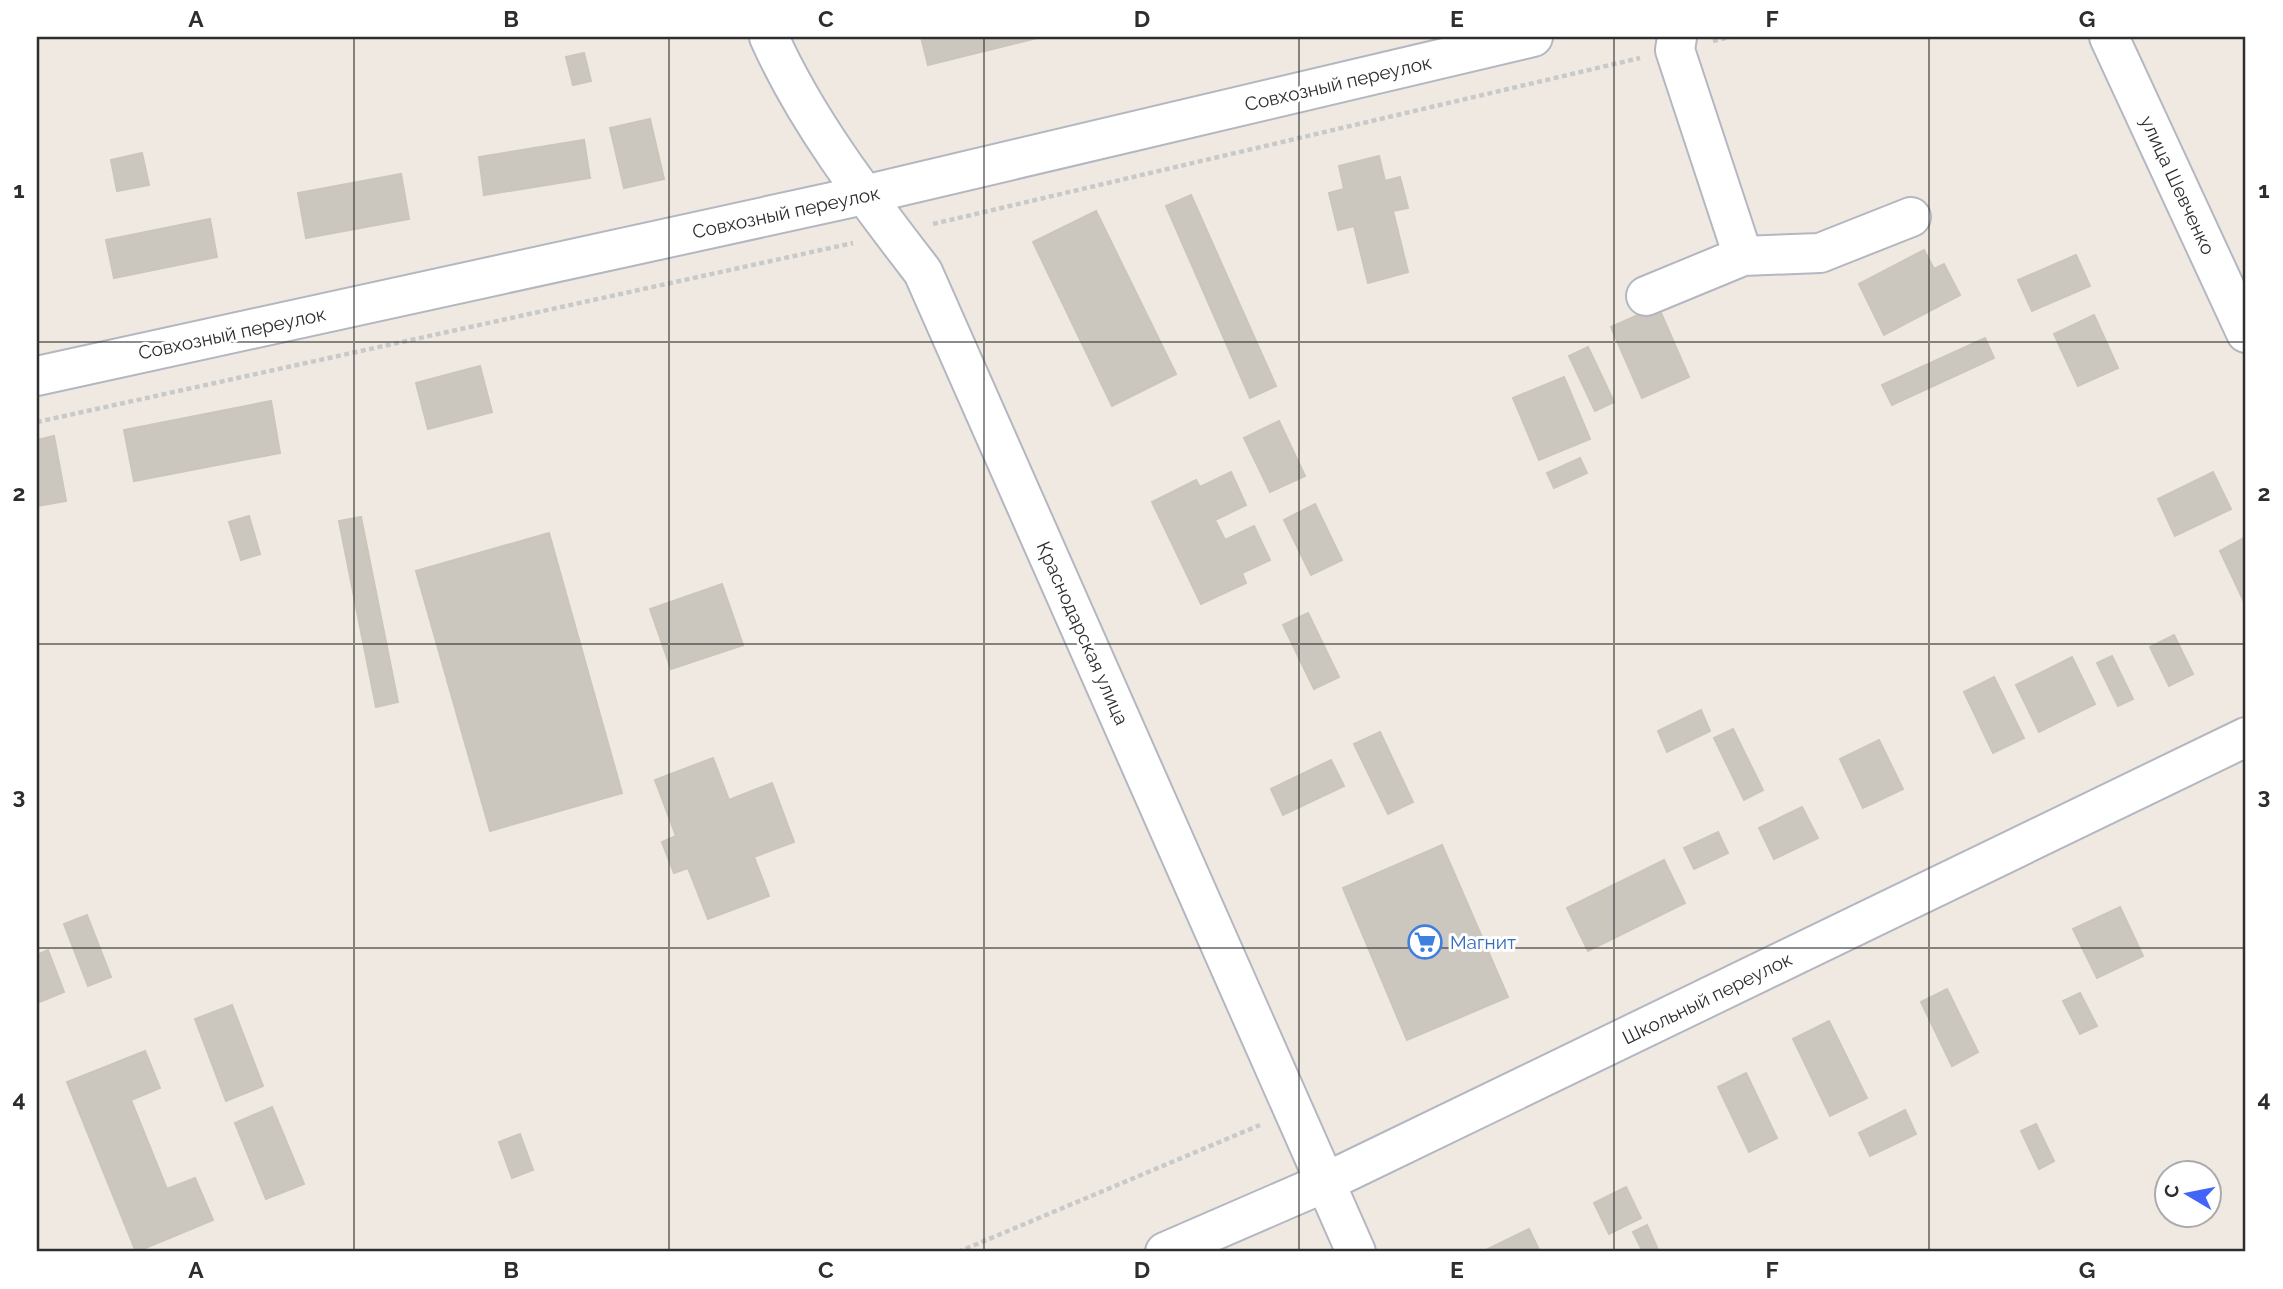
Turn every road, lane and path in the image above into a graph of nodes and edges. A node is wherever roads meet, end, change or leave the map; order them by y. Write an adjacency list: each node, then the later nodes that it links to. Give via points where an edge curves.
1 (769, 37): 5 (street, Краснодарская улица, via 786,74)
2 (1533, 37): 5 (street, Совхозный переулок)
3 (1677, 37): 7 (street, via 1675,50)
4 (2109, 37): 8 (street, улица Шевченко)
5 (864, 195): 11 (street, Совхозный переулок); 13 (street, Краснодарская улица, via 923,272)
6 (1912, 217): 7 (street, via 1820,253)
7 (1743, 256): 9 (street)
8 (2230, 267): 10 (street, улица Шевченко)
9 (1646, 296)
10 (2246, 333)
11 (37, 376)
12 (2246, 737): 14 (street, Школьный переулок)
13 (1293, 1111): 14 (street, Краснодарская улица); 15 (path)
14 (1324, 1182): 16 (street, Школьный переулок); 17 (street, Краснодарская улица)
15 (958, 1252)
16 (1165, 1252)
17 (1356, 1252)

